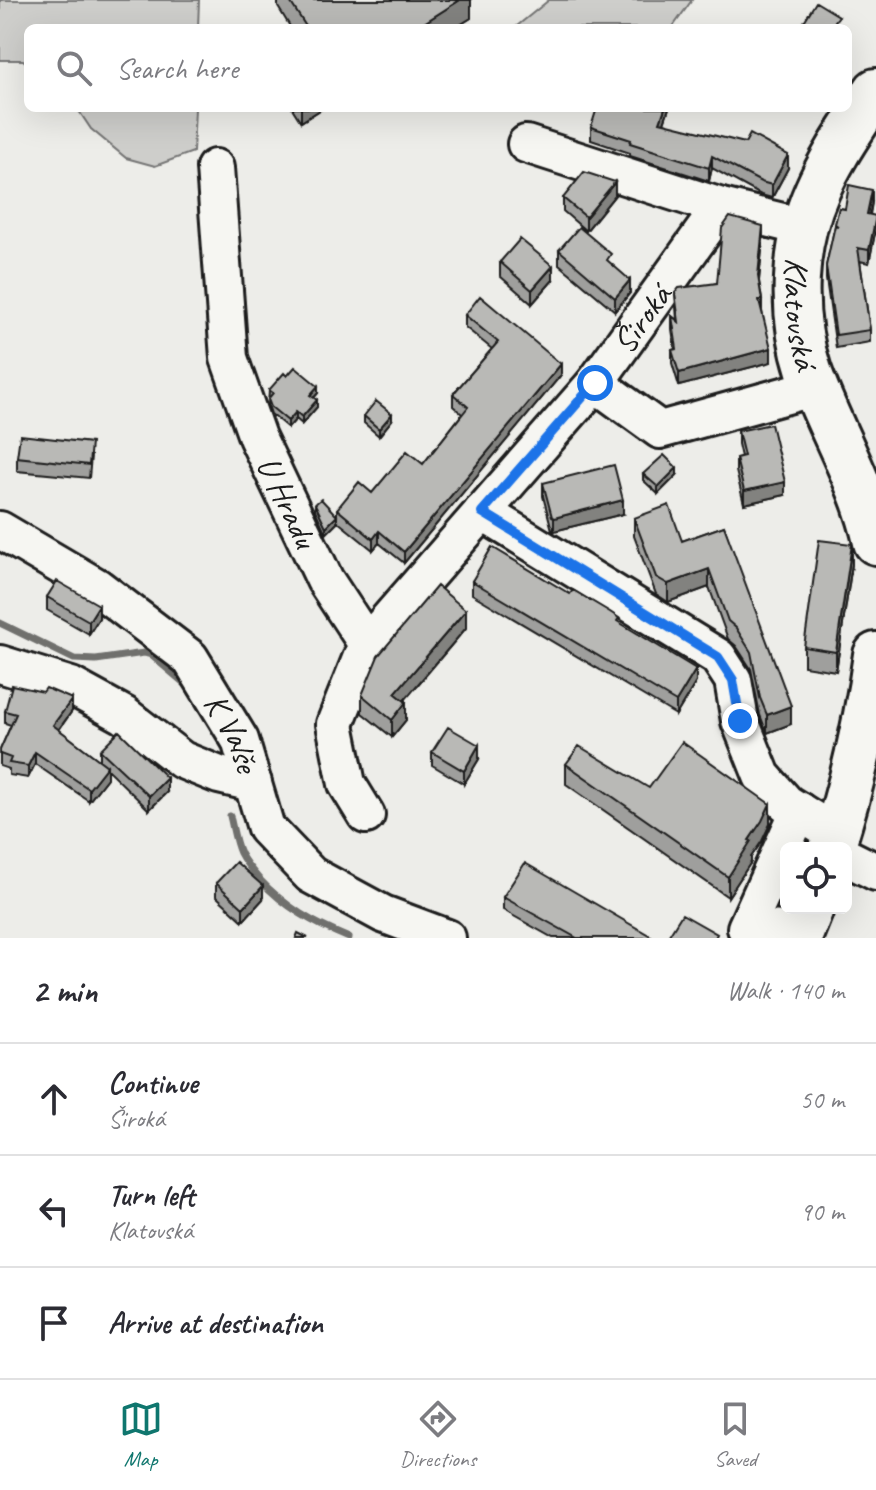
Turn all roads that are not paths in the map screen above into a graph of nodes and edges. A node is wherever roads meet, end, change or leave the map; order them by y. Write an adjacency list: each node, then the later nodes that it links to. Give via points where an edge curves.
1 (876, 91): 5 (main road, Klatovská, via 832,161)
2 (526, 144): 4 (street)
3 (215, 168): 12 (street, U Hradu, via 229,358 257,437 325,580)
4 (721, 207): 5 (street); 6 (street, Široká)
5 (803, 227): 7 (main road, Klatovská, via 797,305)
6 (595, 383): 7 (street, via 660,430); 9 (street, Široká)
7 (816, 387): 8 (main road, Klatovská)
8 (866, 474): 11 (main road, Klatovská)
9 (482, 512): 12 (street, Široká); 16 (street, via 718,657 733,680 740,721 762,776)
10 (0, 530): 15 (street, K Valše, via 97,587 190,658 240,740)
11 (876, 542)
12 (367, 644): 17 (street, via 335,724 347,784)
13 (876, 655): 18 (main road, via 862,736)
14 (0, 664): 15 (street, via 71,686 124,715 182,760)
15 (253, 783): 20 (street, K Valše, via 266,828 311,875 383,914)
16 (799, 811): 18 (street); 19 (street, via 746,928)
17 (366, 815)
18 (856, 855)
19 (804, 926)
20 (447, 938)

